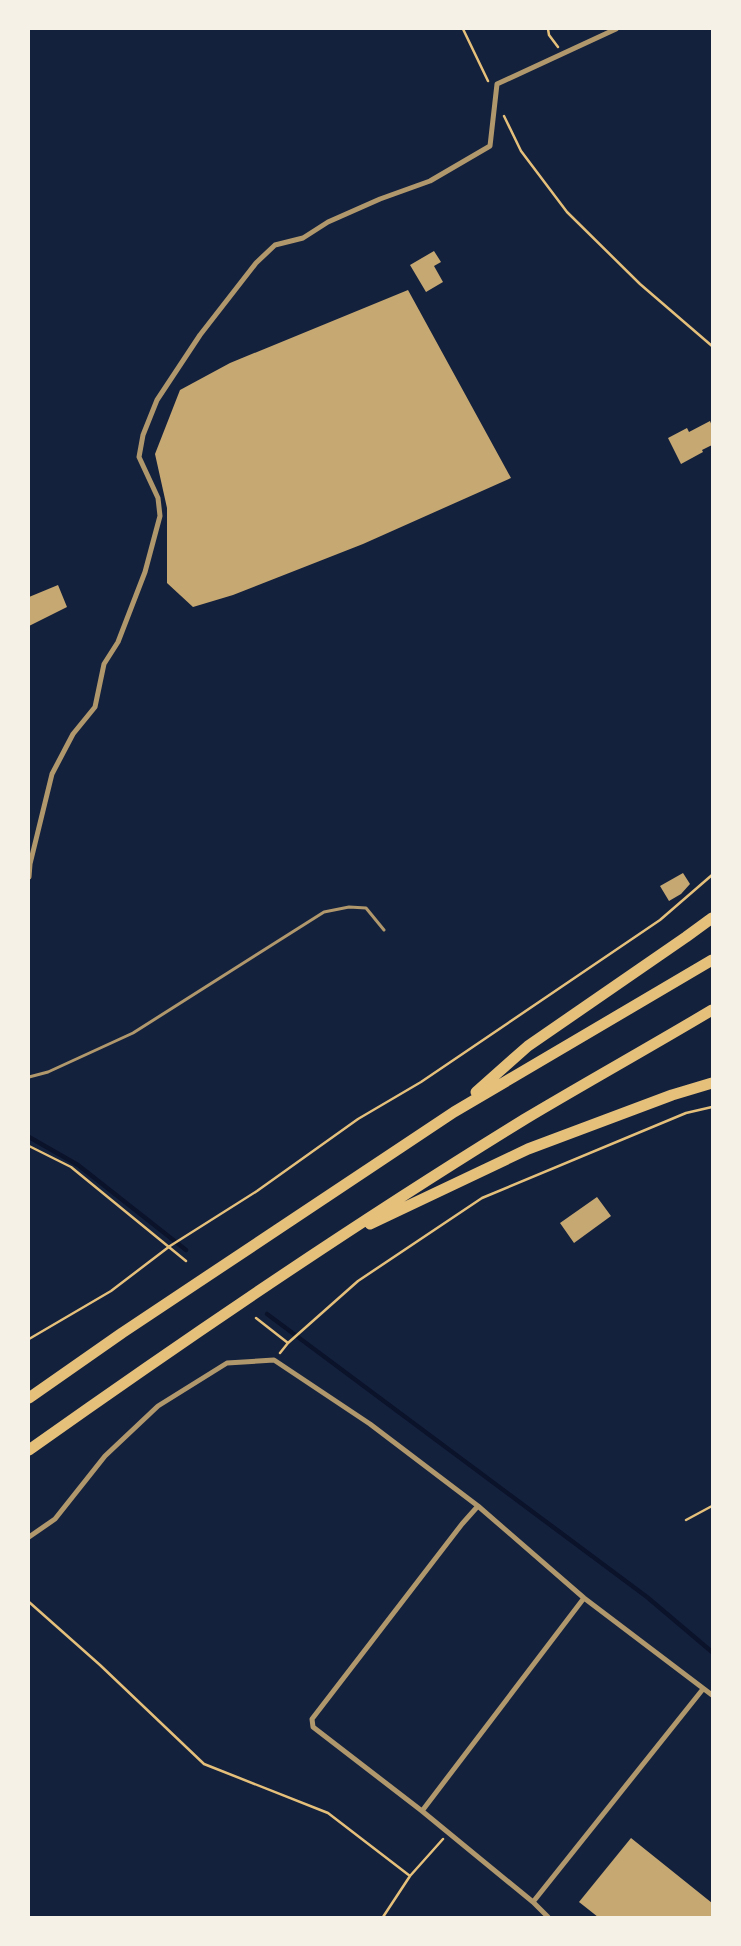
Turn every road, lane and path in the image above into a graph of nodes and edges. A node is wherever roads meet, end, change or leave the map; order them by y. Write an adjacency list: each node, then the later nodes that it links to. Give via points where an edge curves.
1 (463, 29): 5 (path)
2 (548, 29): 4 (path)
3 (616, 29): 4 (street)
4 (563, 53): 5 (street, via 497,84)
5 (496, 98): 6 (path, via 521,151 567,212 640,284); 8 (street, via 490,146 430,181 328,222 303,238 275,245 256,263 200,334 156,400 139,457 158,498 160,516 145,572 118,642 104,664 95,707 73,734 52,774)
6 (712, 346)
7 (712, 875): 19 (path, via 660,920 421,1082 358,1118 258,1191)
8 (29, 877)
9 (712, 918): 16 (highway, via 528,1046)
10 (384, 930): 13 (lane, via 366,908 349,907 324,912 133,1034 48,1072)
11 (712, 960): 16 (highway)
12 (712, 1010): 18 (highway, via 526,1119)
13 (29, 1077)
14 (712, 1083): 18 (highway, via 672,1094 528,1149)
15 (712, 1107): 21 (path, via 686,1113 482,1198 358,1281 288,1343)
16 (454, 1112): 23 (highway)
17 (29, 1146): 19 (path, via 70,1167)
18 (330, 1243): 24 (highway, via 154,1361)
19 (170, 1246): 20 (path); 22 (path, via 111,1291)
20 (186, 1261)
21 (256, 1318)
22 (29, 1339)
23 (29, 1398)
24 (29, 1450)
25 (478, 1506): 28 (street, via 370,1424 274,1360 227,1363 158,1406 105,1456 55,1519); 29 (street); 33 (street, via 312,1719 314,1727)
26 (712, 1506): 27 (path)
27 (686, 1520)
28 (29, 1537)
29 (584, 1598): 31 (street); 33 (street)
30 (29, 1602): 35 (path, via 204,1764 328,1813)
31 (703, 1689): 32 (street); 36 (street)
32 (712, 1696)
33 (422, 1811): 34 (street)
34 (449, 1834): 35 (path); 36 (street)
35 (410, 1876): 37 (path)
36 (533, 1902): 38 (street)
37 (384, 1917)
38 (548, 1917)

